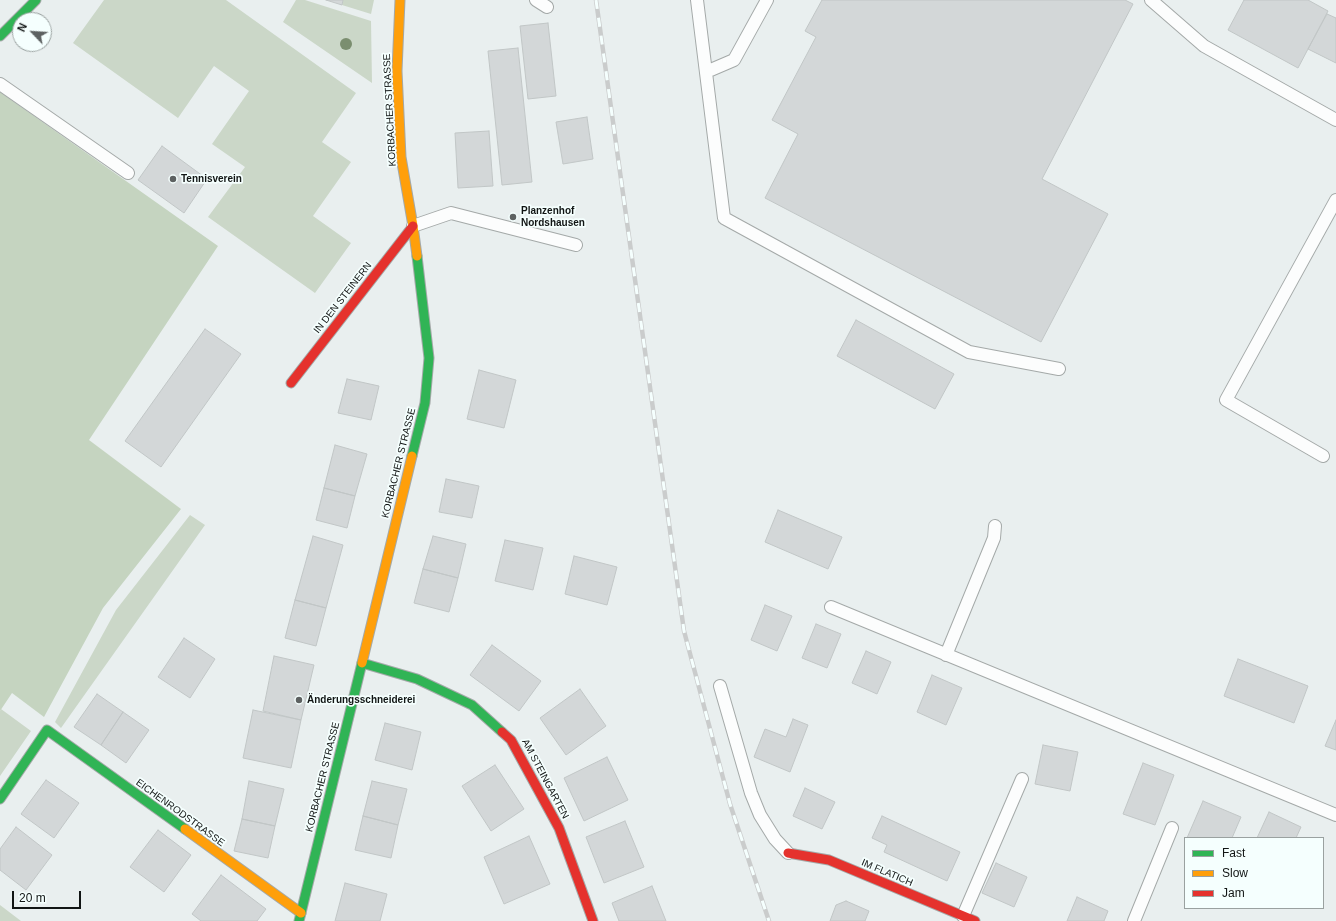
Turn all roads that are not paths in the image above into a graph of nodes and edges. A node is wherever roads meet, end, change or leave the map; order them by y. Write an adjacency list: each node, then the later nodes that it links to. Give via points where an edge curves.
1 (36, 0): 8 (street)
2 (400, 0): 14 (street, KORBACHER STRASSE, via 397,71 401,157)
3 (536, 0): 7 (lane)
4 (697, 0): 9 (lane)
5 (767, 0): 9 (lane, via 734,60)
6 (1151, 0): 11 (lane, via 1204,46)
7 (547, 7)
8 (0, 36)
9 (706, 72): 16 (lane, via 724,218 970,352)
10 (0, 84): 12 (lane)
11 (1336, 120)
12 (128, 173)
13 (1336, 200): 18 (lane, via 1226,400)
14 (413, 226): 15 (lane, via 452,213); 17 (street, IN DEN STEINERN); 22 (street, KORBACHER STRASSE, via 429,358 425,403)
15 (576, 245)
16 (1058, 369)
17 (291, 383)
18 (1323, 456)
19 (995, 526): 21 (lane, via 994,538)
20 (831, 607): 21 (lane)
21 (946, 655): 26 (lane)
22 (362, 662): 30 (street, KORBACHER STRASSE); 31 (street, AM STEINGARTEN, via 417,679 472,705 511,740 558,828)
23 (720, 686): 28 (lane, via 751,793 771,833)
24 (1022, 778): 29 (lane)
25 (0, 800): 30 (street, EICHENRODSTRASSE, via 47,730)
26 (1336, 815)
27 (1172, 828): 33 (lane)
28 (788, 853): 29 (street, IM FLATICH, via 829,860)
29 (963, 916): 32 (street, IM FLATICH)
30 (300, 917)
31 (593, 921)
32 (975, 921)
33 (1134, 921)

